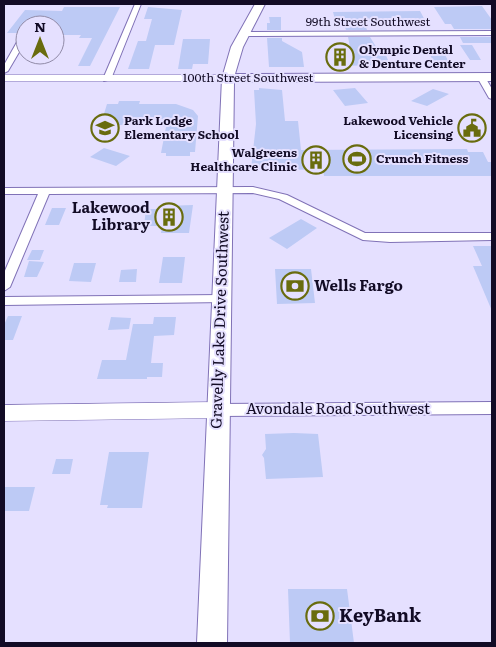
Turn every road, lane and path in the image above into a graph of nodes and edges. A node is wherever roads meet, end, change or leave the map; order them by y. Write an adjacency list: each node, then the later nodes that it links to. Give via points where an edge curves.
1 (138, 4): 10 (street)
2 (260, 4): 4 (main road, Gravelly Lake Drive Southwest)
3 (492, 33): 4 (street, 99th Street Southwest)
4 (244, 34): 9 (main road, Gravelly Lake Drive Southwest)
5 (15, 52): 6 (street)
6 (4, 71)
7 (487, 77): 9 (main road, 100th Street Southwest); 11 (street)
8 (4, 78): 10 (street, 100th Street Southwest)
9 (228, 78): 10 (street, 100th Street Southwest); 12 (main road, Gravelly Lake Drive Southwest)
10 (107, 79)
11 (492, 96)
12 (224, 189): 14 (street); 15 (street, via 271,193 363,236); 17 (main road, Gravelly Lake Drive Southwest)
13 (4, 191): 14 (street)
14 (45, 191): 16 (street)
15 (492, 237)
16 (4, 287)
17 (221, 299): 18 (street); 20 (main road, Gravelly Lake Drive Southwest)
18 (4, 301)
19 (492, 408): 20 (street, Avondale Road Southwest)
20 (218, 410): 21 (street, Avondale Road Southwest); 22 (main road, Gravelly Lake Drive Southwest)
21 (4, 413)
22 (212, 643)

